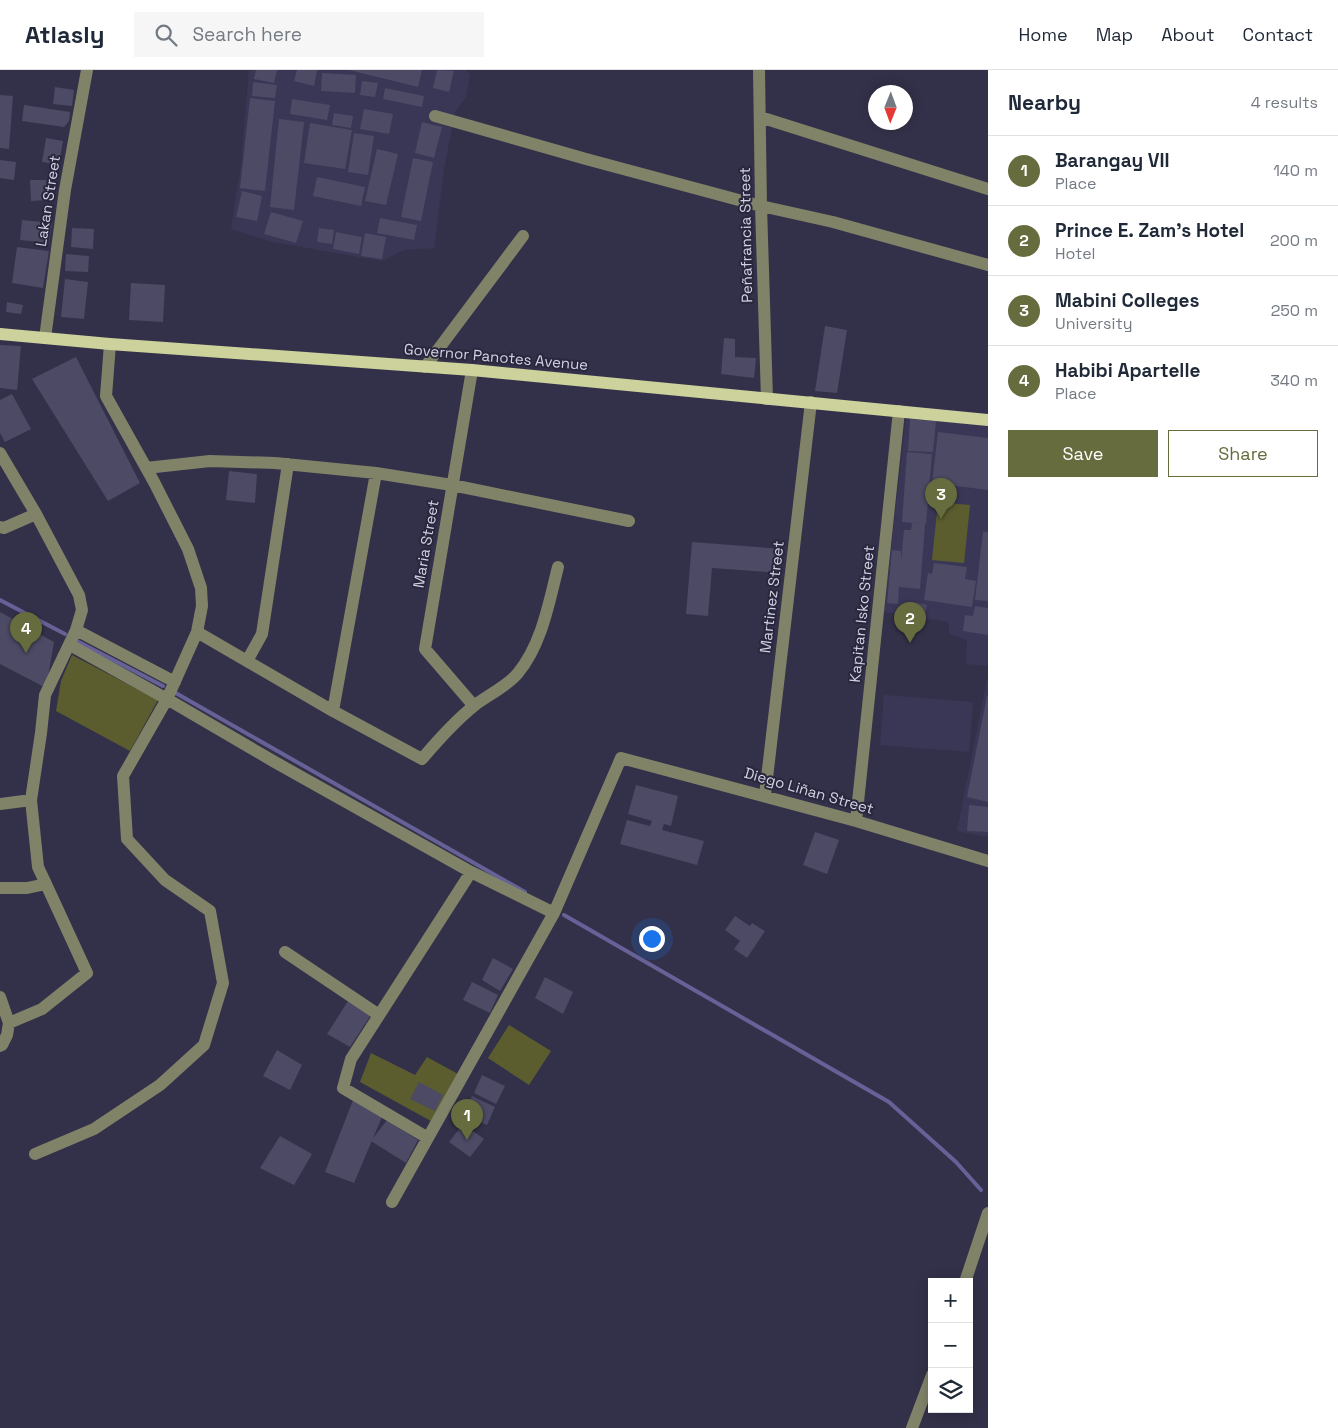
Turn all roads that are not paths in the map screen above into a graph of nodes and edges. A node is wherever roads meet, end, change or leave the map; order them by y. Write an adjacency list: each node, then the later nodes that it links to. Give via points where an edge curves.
1 (87, 70): 10 (street, Lakan Street, via 65,190)
2 (759, 70): 4 (street, Peñafrancia Street)
3 (435, 116): 6 (street)
4 (760, 117): 5 (street); 6 (street, Peñafrancia Street)
5 (988, 189)
6 (761, 206): 8 (street, via 833,222); 14 (street, Peñafrancia Street)
7 (523, 236): 12 (street)
8 (988, 265)
9 (0, 334): 10 (main road, Governor Panotes Avenue)
10 (45, 338): 11 (main road, Governor Panotes Avenue)
11 (110, 344): 12 (main road, Governor Panotes Avenue); 20 (street, via 106,396)
12 (425, 367): 13 (main road, Governor Panotes Avenue)
13 (472, 370): 14 (main road, Governor Panotes Avenue); 22 (street, Maria Street)
14 (767, 399): 15 (main road, Governor Panotes Avenue)
15 (811, 402): 16 (main road, Governor Panotes Avenue); 35 (street, Martinez Street)
16 (900, 410): 17 (main road, Governor Panotes Avenue); 38 (street, Kapitan Isko Street)
17 (988, 420)
18 (0, 453): 23 (street)
19 (288, 464): 20 (street, via 210,462); 21 (street); 30 (street, via 262,634)
20 (146, 468): 28 (street, via 196,570 202,606)
21 (376, 473): 22 (street); 34 (street)
22 (452, 486): 24 (street); 33 (street, Maria Street, via 425,648)
23 (36, 514): 25 (street); 27 (street, via 79,595 82,610)
24 (628, 522)
25 (0, 527)
26 (558, 567): 33 (street, via 540,630 518,675)
27 (76, 630): 29 (street); 31 (street)
28 (197, 632): 30 (street); 31 (street)
29 (70, 645): 32 (street); 36 (street, via 45,696)
30 (247, 661): 34 (street)
31 (175, 682): 32 (street)
32 (167, 699): 40 (street); 50 (street, via 123,776 127,839 165,880 210,911 223,983 204,1045 160,1085 94,1129)
33 (474, 706): 34 (street, via 443,734 422,760)
34 (332, 711)
35 (765, 796): 38 (street, Diego Liñan Street); 43 (street, Diego Liñan Street, via 621,758)
36 (30, 800): 37 (street); 41 (street, via 38,867)
37 (0, 804)
38 (856, 821): 39 (street, Diego Liñan Street)
39 (988, 861)
40 (471, 872): 43 (street); 46 (street)
41 (46, 884): 42 (street); 47 (street, via 87,973 42,1009)
42 (0, 888)
43 (554, 913): 49 (street)
44 (285, 952): 46 (street)
45 (1, 1001): 47 (street)
46 (379, 1015): 49 (street, via 351,1059 343,1088)
47 (9, 1023): 48 (street, via 7,1035)
48 (0, 1046)
49 (428, 1138): 51 (street)
50 (35, 1154)
51 (392, 1202)
52 (988, 1213): 53 (street)
53 (966, 1278)
54 (928, 1386): 55 (street)
55 (912, 1428)

